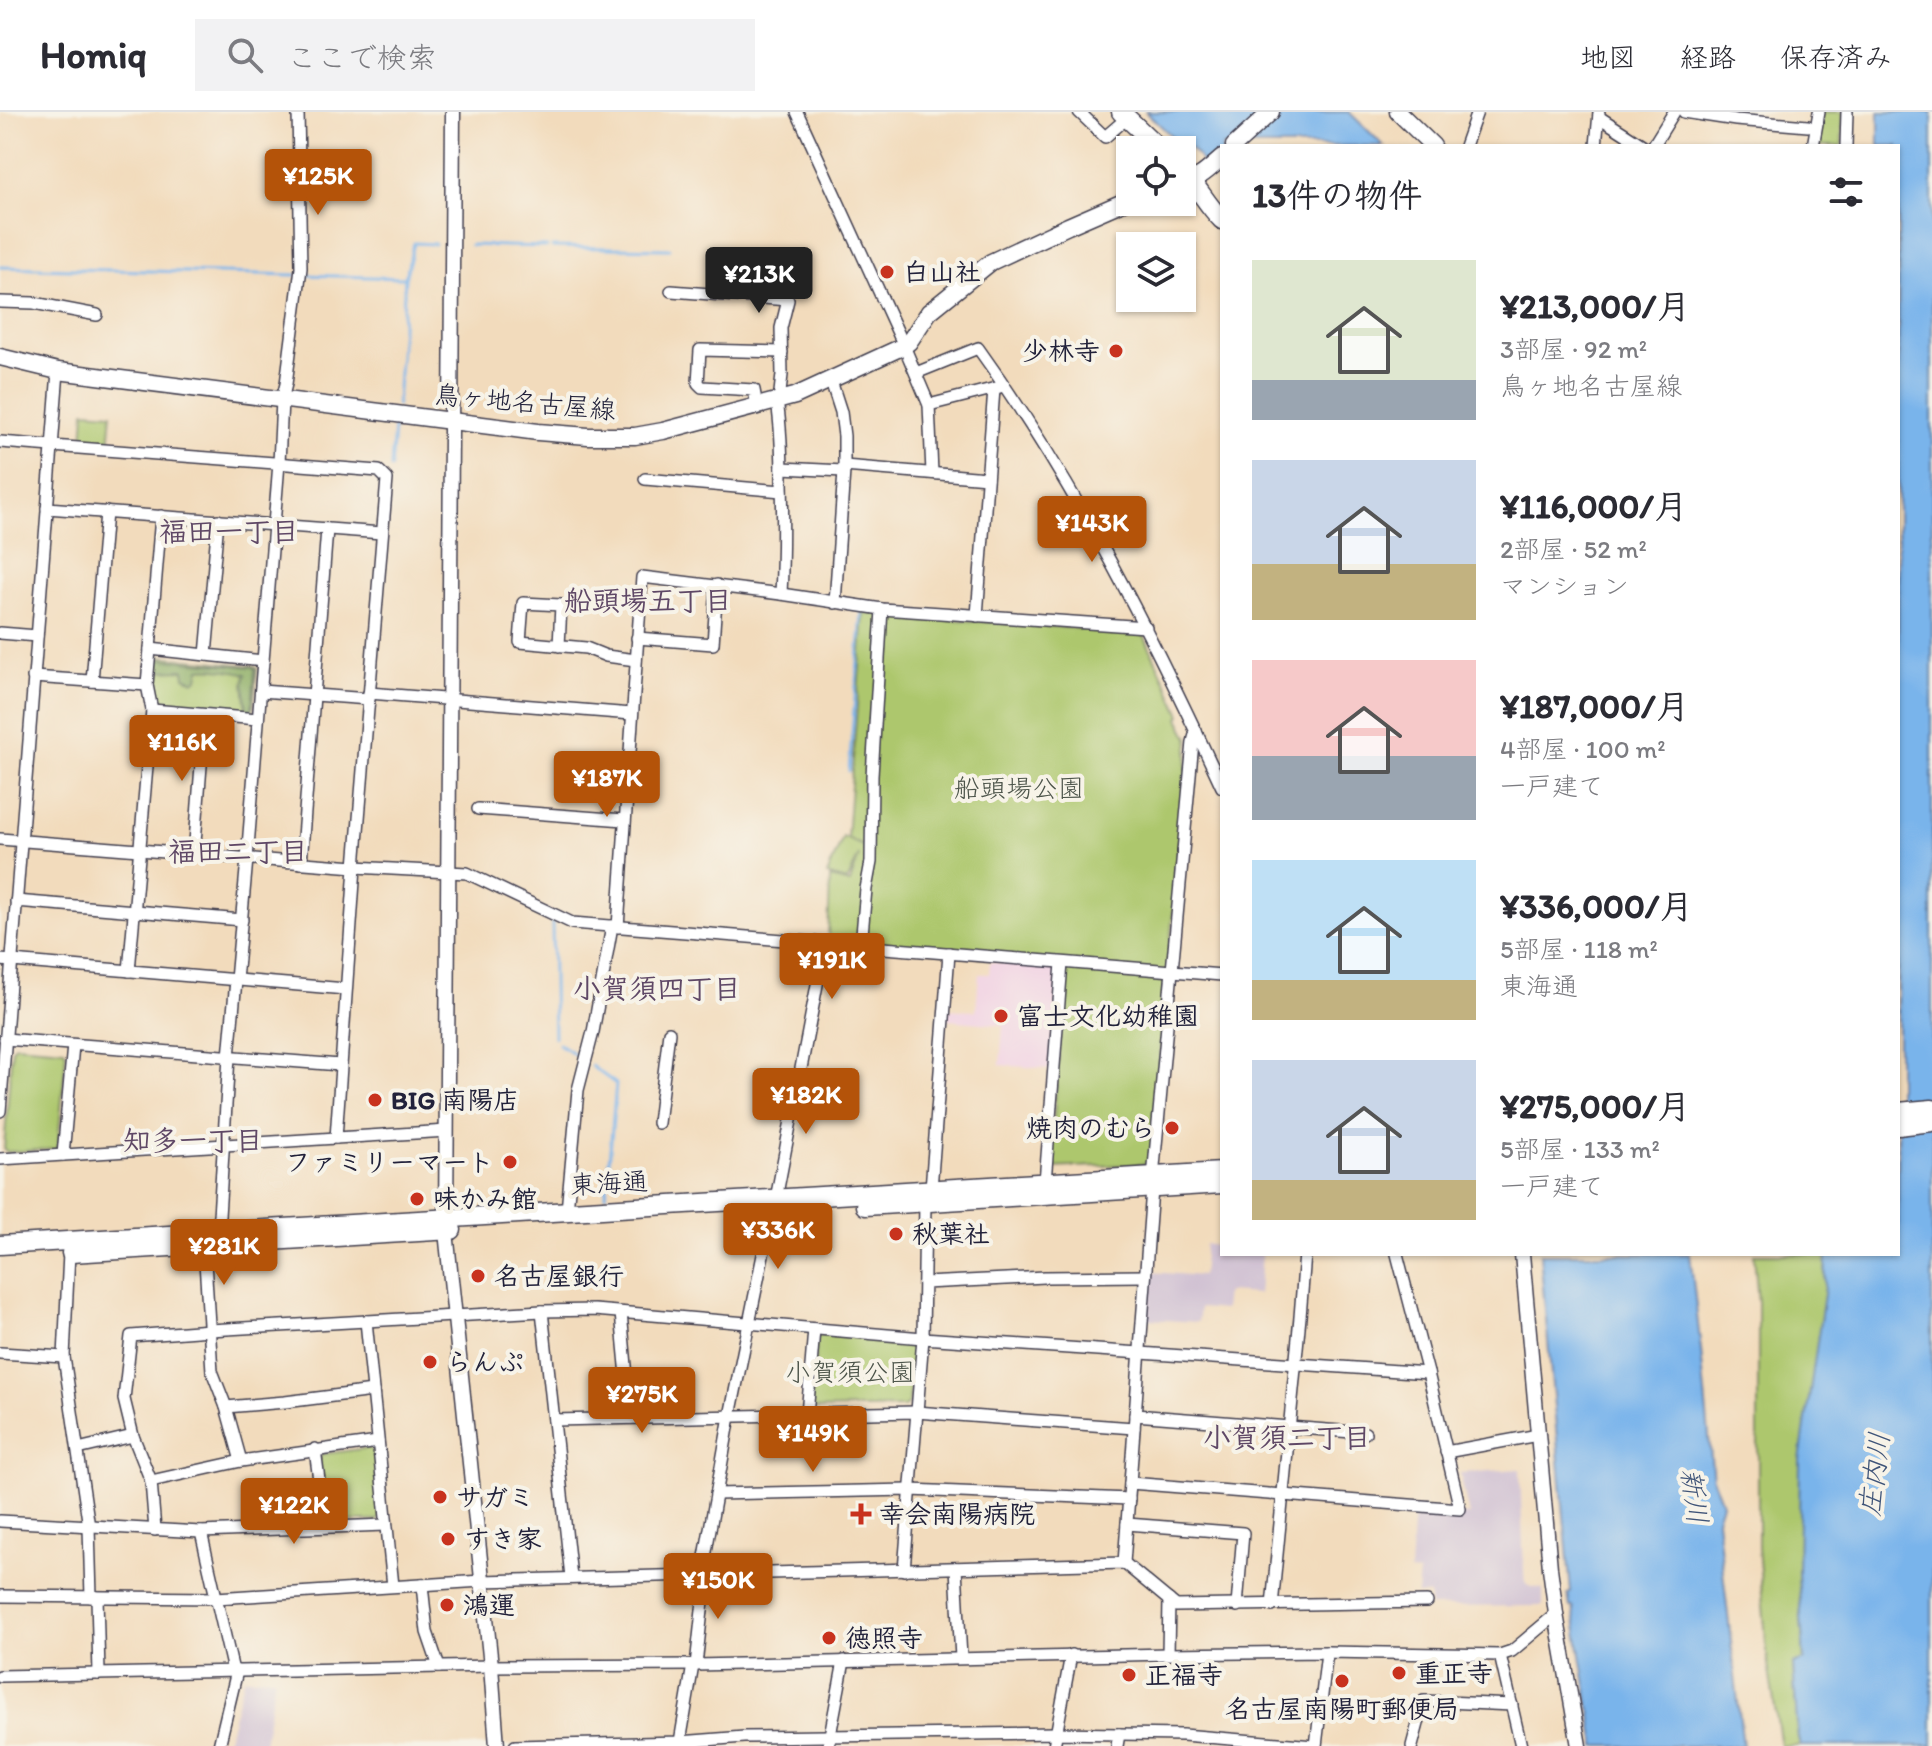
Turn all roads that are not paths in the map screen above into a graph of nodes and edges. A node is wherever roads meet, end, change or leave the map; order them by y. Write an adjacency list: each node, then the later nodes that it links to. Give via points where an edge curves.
1 (298, 112): 41 (street, via 301,268)
2 (453, 112): 45 (street)
3 (797, 112): 34 (street)
4 (1079, 112): 13 (street, via 1105,137)
5 (1271, 112): 17 (main road)
6 (1477, 112): 19 (street)
7 (1674, 112): 22 (street)
8 (1684, 112): 15 (street)
9 (1808, 112): 15 (street)
10 (1819, 112): 24 (street)
11 (1847, 112): 25 (street)
12 (1599, 114): 20 (street); 21 (street)
13 (1124, 115): 16 (main road)
14 (1405, 115): 18 (main road)
15 (1808, 126): 23 (street)
16 (1146, 136)
17 (1236, 144)
18 (1431, 144)
19 (1466, 144)
20 (1596, 144)
21 (1641, 144)
22 (1654, 144)
23 (1810, 144)
24 (1811, 144)
25 (1846, 144)
26 (1220, 159): 27 (main road)
27 (1196, 173)
28 (1196, 187): 30 (main road)
29 (1116, 205): 34 (main road, 鳥ヶ地名古屋線, via 991,262 929,312)
30 (1220, 218)
31 (671, 291): 35 (street, via 788,300)
32 (0, 302): 33 (street)
33 (97, 315)
34 (904, 346): 38 (street); 39 (main road, 鳥ヶ地名古屋線)
35 (782, 352): 42 (street); 44 (street, via 700,350 702,387 754,390)
36 (0, 357): 37 (main road, 鳥ヶ地名古屋線)
37 (58, 371): 41 (main road, 鳥ヶ地名古屋線); 47 (street)
38 (916, 373): 40 (street, via 978,348); 43 (street)
39 (831, 381): 42 (main road, 鳥ヶ地名古屋線); 50 (street, via 841,412)
40 (999, 387): 43 (street); 52 (street); 67 (street, via 1068,485)
41 (282, 400): 45 (main road, 鳥ヶ地名古屋線); 48 (street)
42 (778, 401): 44 (main road, 鳥ヶ地名古屋線); 49 (street)
43 (929, 405): 51 (street)
44 (757, 406): 45 (main road, 鳥ヶ地名古屋線, via 635,436 574,435)
45 (450, 420): 82 (street)
46 (0, 442): 47 (street)
47 (52, 447): 48 (street); 55 (street)
48 (279, 463): 59 (street); 61 (street, via 379,471 387,479)
49 (782, 468): 50 (street); 54 (street)
50 (844, 468): 51 (street); 64 (street)
51 (932, 473): 52 (street)
52 (987, 478): 66 (street)
53 (645, 479): 54 (street)
54 (782, 491): 63 (street)
55 (47, 508): 56 (street); 69 (street)
56 (106, 512): 57 (street); 77 (street)
57 (161, 516): 58 (street); 72 (street)
58 (218, 520): 59 (street); 73 (street)
59 (274, 525): 60 (street); 75 (street)
60 (327, 529): 61 (street); 80 (street)
61 (382, 533): 81 (street)
62 (717, 585): 63 (street); 70 (street, via 713,644); 70 (street, via 642,577)
63 (781, 594): 64 (street)
64 (835, 603): 65 (street)
65 (882, 609): 66 (street); 104 (street, via 871,862)
66 (977, 616): 67 (street)
67 (1146, 627): 87 (street)
68 (0, 633): 69 (street)
69 (37, 636): 76 (street)
70 (637, 638): 74 (street)
71 (559, 646): 71 (street, via 561,605 523,603 520,642); 74 (street)
72 (150, 649): 73 (street); 78 (street)
73 (206, 655): 75 (street)
74 (636, 660): 84 (street)
75 (263, 661): 79 (street)
76 (33, 677): 77 (street); 92 (street)
77 (92, 681): 78 (street)
78 (147, 685): 83 (street)
79 (261, 691): 80 (street); 86 (street)
80 (314, 695): 81 (street); 96 (street)
81 (369, 696): 82 (street); 97 (street)
82 (449, 699): 84 (street); 98 (street)
83 (152, 710): 85 (street); 93 (street)
84 (632, 714): 90 (street)
85 (205, 715): 86 (street); 94 (street)
86 (258, 719): 95 (street)
87 (1196, 731): 88 (street); 109 (street)
88 (1220, 783)
89 (478, 809): 90 (street)
90 (624, 820): 102 (street)
91 (0, 839): 92 (street)
92 (21, 841): 93 (street); 99 (street)
93 (140, 851): 94 (street); 100 (street)
94 (194, 855): 95 (street)
95 (247, 859): 96 (street); 101 (street)
96 (301, 863): 97 (street)
97 (355, 867): 98 (street); 112 (street)
98 (448, 872): 102 (street, via 467,873 572,923); 124 (street)
99 (16, 901): 100 (street); 106 (street)
100 (135, 911): 101 (street); 108 (street)
101 (242, 920): 111 (street)
102 (615, 926): 103 (street); 135 (street, via 578,1090)
103 (825, 943): 104 (street); 134 (street)
104 (861, 946): 105 (street)
105 (949, 953): 107 (street); 133 (street)
106 (5, 961): 108 (street); 114 (street)
107 (1062, 963): 109 (street); 130 (street)
108 (129, 971): 111 (street)
109 (1173, 971): 110 (street); 131 (street)
110 (1220, 975)
111 (236, 980): 112 (street); 116 (street)
112 (346, 989): 117 (street)
113 (669, 1032): 122 (street)
114 (5, 1039): 115 (street); 119 (street)
115 (73, 1045): 116 (street); 127 (street)
116 (229, 1057): 117 (street); 126 (street)
117 (340, 1065): 125 (street)
118 (1932, 1109): 120 (main road)
119 (0, 1111)
120 (1900, 1112)
121 (1932, 1122): 123 (main road)
122 (658, 1123)
123 (1900, 1126)
124 (447, 1131): 125 (street); 136 (street)
125 (336, 1138): 126 (street)
126 (223, 1145): 127 (street); 137 (street)
127 (63, 1155): 128 (street)
128 (0, 1159)
129 (1220, 1172): 131 (main road, 東海通)
130 (1045, 1182): 131 (main road, 東海通); 133 (main road, 東海通)
131 (1153, 1182): 132 (main road, 東海通); 133 (main road, 東海通); 145 (street)
132 (1220, 1184)
133 (928, 1196): 134 (main road, 東海通); 146 (street)
134 (774, 1205): 135 (main road, 東海通); 136 (main road, 東海通); 151 (street)
135 (567, 1211): 136 (main road, 東海通)
136 (446, 1224): 137 (main road, 東海通); 139 (main road, 東海通); 149 (street)
137 (218, 1232): 138 (main road, 東海通)
138 (0, 1245)
139 (204, 1246): 140 (main road, 東海通); 153 (street)
140 (69, 1253): 144 (main road, 東海通); 157 (street)
141 (1305, 1256): 158 (street)
142 (1398, 1256): 159 (street)
143 (1522, 1256): 171 (street)
144 (0, 1257)
145 (1145, 1276): 146 (street); 156 (street)
146 (924, 1283): 154 (street)
147 (542, 1311): 148 (street); 149 (street); 167 (street)
148 (621, 1313): 151 (street); 166 (street)
149 (455, 1316): 150 (street); 196 (street)
150 (366, 1321): 153 (street); 160 (street)
151 (749, 1323): 152 (street); 165 (street)
152 (814, 1329): 154 (street); 163 (street)
153 (210, 1330): 161 (street, via 212,1371); 172 (street, via 131,1336 124,1399)
154 (923, 1338): 156 (street); 162 (street)
155 (0, 1353): 157 (street)
156 (1140, 1353): 158 (street); 164 (street)
157 (64, 1357): 174 (street)
158 (1296, 1364): 159 (street); 169 (street)
159 (1428, 1373): 176 (street)
160 (373, 1391): 161 (street); 173 (street)
161 (226, 1407): 177 (street)
162 (916, 1412): 163 (street); 168 (street); 180 (street)
163 (807, 1415): 165 (street)
164 (1135, 1415): 168 (street); 169 (street)
165 (730, 1416): 166 (street); 181 (street)
166 (631, 1418): 167 (street)
167 (554, 1420): 195 (street)
168 (1134, 1428): 179 (street)
169 (1290, 1428): 170 (street); 182 (street)
170 (1365, 1433)
171 (1538, 1435): 176 (street); 206 (street)
172 (133, 1436): 174 (street); 178 (street)
173 (378, 1442): 175 (street); 186 (street)
174 (78, 1449): 187 (street)
175 (315, 1449): 177 (street); 188 (street)
176 (1446, 1452): 182 (street, via 1460,1509)
177 (241, 1461): 178 (street)
178 (151, 1481): 189 (street)
179 (1130, 1483): 182 (street); 183 (street)
180 (910, 1490): 181 (street); 183 (street); 193 (street)
181 (716, 1494): 194 (street)
182 (1282, 1496): 205 (street)
183 (1129, 1499): 185 (street)
184 (0, 1521): 187 (street)
185 (1127, 1524): 191 (street); 204 (street, via 1243,1533)
186 (386, 1525): 188 (street); 198 (street)
187 (89, 1527): 189 (street); 200 (street)
188 (325, 1527): 190 (street)
189 (155, 1530): 190 (street)
190 (201, 1532): 201 (street)
191 (1124, 1563): 192 (street); 202 (street)
192 (956, 1568): 193 (street); 211 (street)
193 (904, 1570): 194 (street)
194 (704, 1574): 195 (street); 213 (street)
195 (571, 1577): 196 (street)
196 (482, 1581): 197 (street); 214 (street)
197 (422, 1585): 198 (street); 215 (street, via 427,1632)
198 (393, 1586): 201 (street)
199 (0, 1596): 200 (street)
200 (94, 1597): 201 (street); 217 (street)
201 (216, 1598): 216 (street)
202 (1169, 1600): 204 (street, via 1176,1606); 208 (street)
203 (1427, 1602): 205 (street)
204 (1237, 1606): 205 (street)
205 (1272, 1606)
206 (1556, 1614): 210 (street); 232 (street)
207 (1327, 1652): 208 (street); 210 (street); 229 (street)
208 (1168, 1654): 209 (street)
209 (1071, 1655): 211 (street); 220 (street)
210 (1500, 1655): 219 (street)
211 (961, 1658): 212 (street)
212 (844, 1661): 213 (street); 222 (street)
213 (694, 1665): 214 (street); 223 (street)
214 (491, 1666): 215 (street); 226 (street)
215 (439, 1667): 216 (street)
216 (235, 1671): 217 (street); 225 (street)
217 (99, 1674): 218 (street)
218 (0, 1676)
219 (1512, 1705): 230 (street, via 1424,1701); 231 (street)
220 (1056, 1733): 221 (street); 222 (street); 228 (street)
221 (1118, 1740): 229 (street, via 1183,1735)
222 (828, 1741): 223 (street, via 744,1737)
223 (680, 1742): 224 (street)
224 (593, 1745): 227 (street)
225 (219, 1746)
226 (497, 1746)
227 (515, 1746)
228 (1054, 1746)
229 (1315, 1746)
230 (1412, 1746)
231 (1521, 1746)
232 (1579, 1746)

